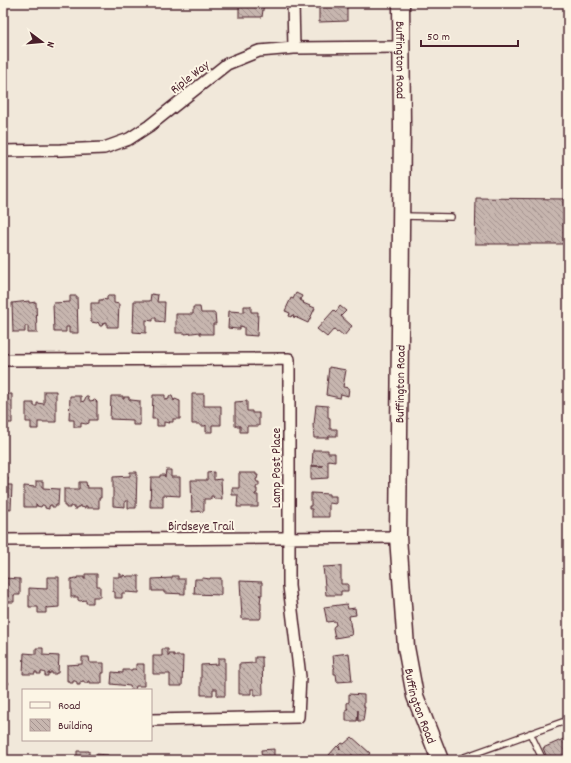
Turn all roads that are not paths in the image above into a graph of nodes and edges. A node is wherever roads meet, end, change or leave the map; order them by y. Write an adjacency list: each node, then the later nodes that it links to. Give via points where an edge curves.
1 (293, 3): 4 (street)
2 (401, 3): 3 (street, Buffington Road)
3 (401, 47): 4 (street, Riple Way); 6 (street, Buffington Road)
4 (294, 48): 5 (street, Riple Way, via 259,51 227,64 149,126 129,139 104,148)
5 (3, 151)
6 (401, 216): 7 (lane); 9 (street, Buffington Road)
7 (451, 217)
8 (3, 360): 10 (street, Lamp Post Place, via 289,359)
9 (398, 537): 10 (street, Birdseye Trail); 15 (street, Buffington Road, via 406,647 415,696)
10 (288, 539): 11 (street, Birdseye Trail); 12 (street, Lamp Post Place, via 289,586 300,677 298,717)
11 (3, 540)
12 (152, 720)
13 (568, 720): 14 (lane)
14 (530, 733): 16 (lane); 17 (lane)
15 (440, 760)
16 (456, 760)
17 (544, 760)

